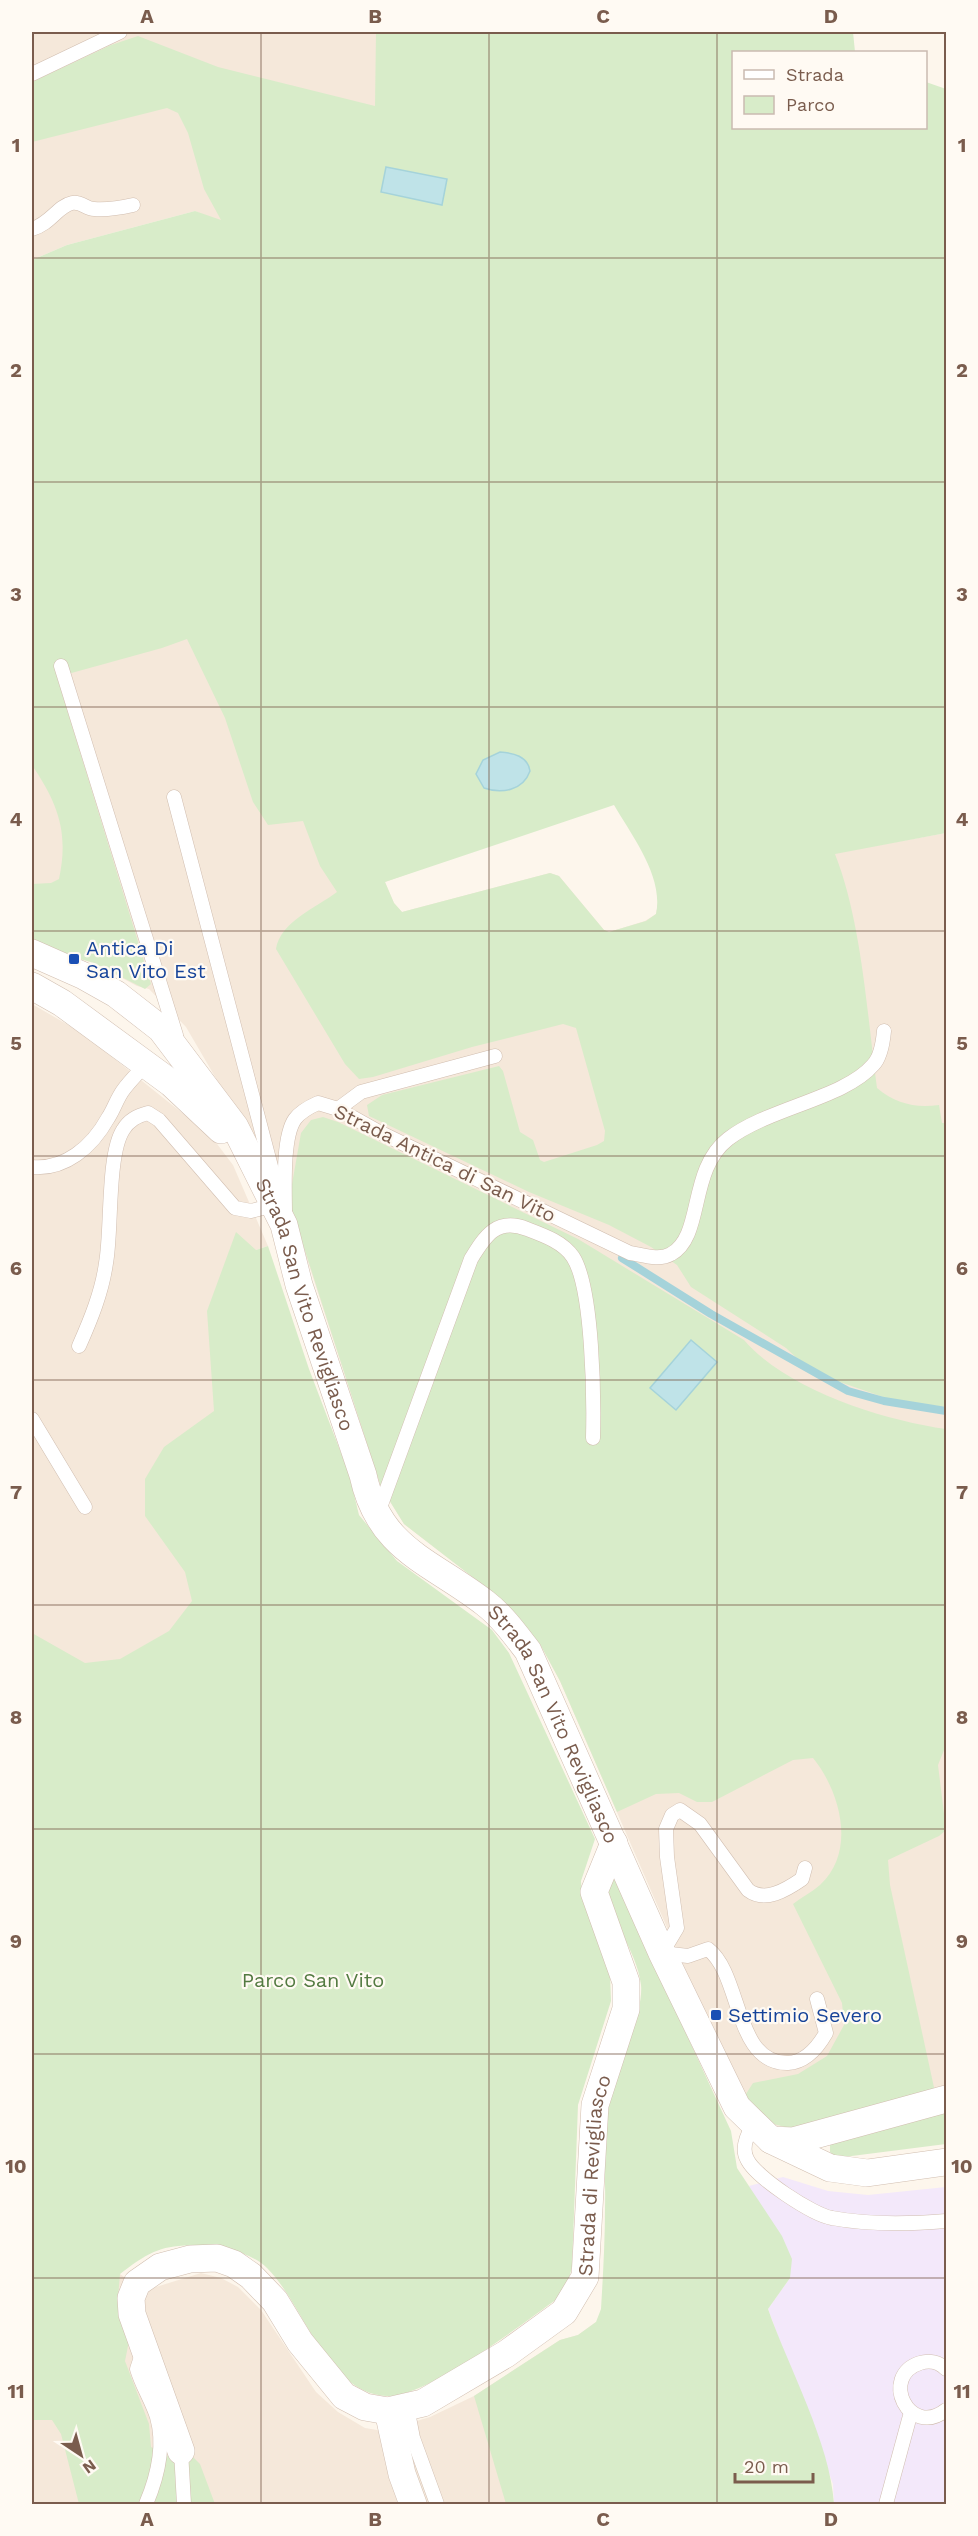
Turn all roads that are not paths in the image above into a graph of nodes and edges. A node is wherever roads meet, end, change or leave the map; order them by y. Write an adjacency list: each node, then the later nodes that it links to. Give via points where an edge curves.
1 (120, 32): 2 (lane)
2 (34, 73)
3 (133, 205): 4 (lane, via 91,210 83,204 71,203 51,220)
4 (32, 229)
5 (61, 666): 11 (lane, via 169,1017)
6 (174, 797): 16 (lane, via 274,1171)
7 (32, 953): 11 (street, Strada San Vito Revigliasco, via 116,994 161,1029)
8 (32, 986): 12 (street, Strada San Vito Revigliasco, via 62,1003)
9 (884, 1031): 13 (lane, Strada Antica di San Vito, via 874,1065 848,1085 761,1118 718,1147 705,1166 686,1239 671,1254 655,1257 630,1253)
10 (495, 1056): 13 (lane, via 361,1092)
11 (188, 1062): 14 (street, Strada San Vito Revigliasco, via 235,1127)
12 (145, 1065): 14 (street, Strada San Vito Revigliasco, via 208,1114); 15 (lane, via 123,1090 93,1140 70,1160 48,1169)
13 (338, 1109): 16 (lane, Strada Antica di San Vito, via 318,1103 302,1110 293,1121)
14 (251, 1164): 16 (street, Strada San Vito Revigliasco)
15 (32, 1167)
16 (279, 1215): 17 (lane, via 235,1208 159,1120 148,1113 134,1117 122,1132 116,1155 106,1264); 21 (street, Strada San Vito Revigliasco)
17 (79, 1346)
18 (32, 1419): 20 (lane)
19 (593, 1438): 21 (lane, via 586,1299 573,1257 545,1236 505,1224 494,1228 471,1260)
20 (85, 1507)
21 (377, 1515): 22 (street, Strada San Vito Revigliasco, via 400,1545 486,1603 528,1651)
22 (614, 1843): 24 (street, Strada San Vito Revigliasco); 32 (street, Strada di Revigliasco, via 594,1892 626,1982 626,2009 595,2105 585,2277 564,2312 506,2354 423,2403)
23 (805, 1868): 24 (lane, via 802,1879 789,1888 763,1897 755,1895 700,1824 680,1810 672,1815 666,1829 677,1928)
24 (662, 1953): 25 (lane, via 688,1956 708,1949 714,1954 723,1965 746,2032 769,2060 779,2063 794,2063 819,2045 826,2033); 27 (street, Strada San Vito Revigliasco, via 737,2107)
25 (817, 1999)
26 (946, 2099): 27 (street, via 794,2141)
27 (762, 2133): 28 (street, via 816,2163 848,2172); 29 (lane, via 745,2138 746,2158 762,2179 830,2218 916,2224)
28 (946, 2162)
29 (946, 2221)
30 (144, 2349): 32 (street, via 132,2314 131,2298 138,2283 160,2267 190,2259 217,2258 234,2264 259,2284 344,2396 364,2407); 35 (street); 36 (lane, via 137,2369 157,2417 159,2432 158,2470)
31 (946, 2369): 34 (lane, via 923,2361 907,2370 900,2397)
32 (398, 2409): 38 (street, via 402,2474); 39 (lane)
33 (946, 2410): 34 (lane, via 928,2417)
34 (911, 2412): 40 (lane)
35 (181, 2451): 37 (lane)
36 (146, 2505)
37 (184, 2505)
38 (413, 2505)
39 (437, 2505)
40 (886, 2505)

